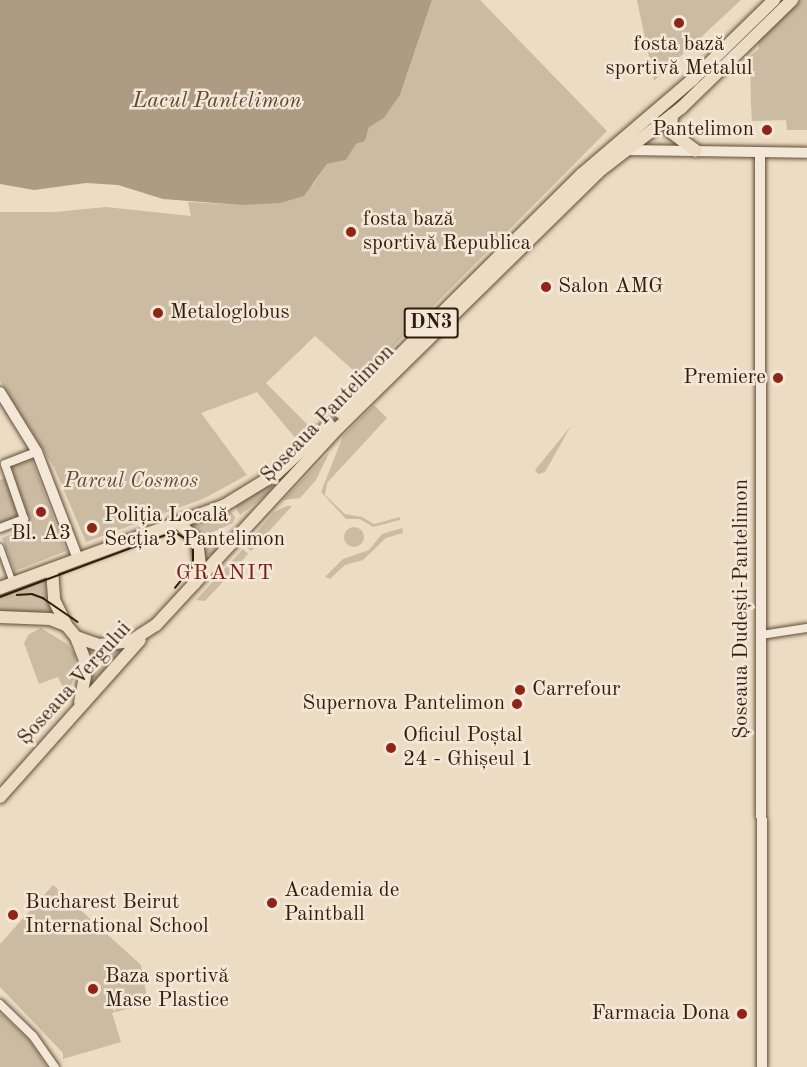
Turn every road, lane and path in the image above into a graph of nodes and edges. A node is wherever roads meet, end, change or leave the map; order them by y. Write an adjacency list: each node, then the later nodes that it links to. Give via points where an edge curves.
1 (774, 0): 4 (main road, Șoseaua Pantelimon / DN3, via 692,80)
2 (792, 0): 3 (main road, Șoseaua Pantelimon / DN3)
3 (672, 115): 5 (main road, Șoseaua Pantelimon / DN3); 6 (main road, via 671,132)
4 (627, 135): 5 (main road); 7 (main road, Șoseaua Pantelimon / DN3)
5 (626, 150): 6 (street); 7 (main road); 19 (main road, Șoseaua Pantelimon / DN3, via 339,427)
6 (696, 151): 8 (street)
7 (606, 152): 12 (main road, Șoseaua Pantelimon / DN3, via 299,454 252,490)
8 (760, 152): 9 (street); 24 (street, Șoseaua Dudești-Pantelimon)
9 (807, 153)
10 (1, 395): 11 (street)
11 (37, 452): 13 (street, via 5,464 24,519); 15 (street)
12 (179, 523): 15 (main road, Șoseaua Pantelimon / DN3); 19 (main road, via 196,544 199,570)
13 (0, 528)
14 (0, 548): 17 (street)
15 (78, 559): 16 (main road, Șoseaua Pantelimon / DN3)
16 (52, 569): 17 (main road, Șoseaua Pantelimon / DN3); 21 (main road, via 54,600)
17 (13, 583): 18 (main road, Șoseaua Pantelimon / DN3)
18 (0, 588)
19 (191, 590): 22 (main road, Șoseaua Pantelimon / DN3)
20 (0, 617): 21 (main road, via 42,618)
21 (66, 625): 25 (main road)
22 (156, 625): 25 (main road, Șoseaua Pantelimon / DN3, via 122,644 99,645); 26 (main road, Șoseaua Vergului)
23 (807, 628): 24 (street)
24 (761, 635): 30 (street, Șoseaua Dudești-Pantelimon)
25 (76, 637): 26 (main road, via 87,666)
26 (77, 708): 27 (main road, Șoseaua Vergului)
27 (0, 797)
28 (0, 1004): 29 (street, via 33,1036)
29 (55, 1067)
30 (762, 1067)

